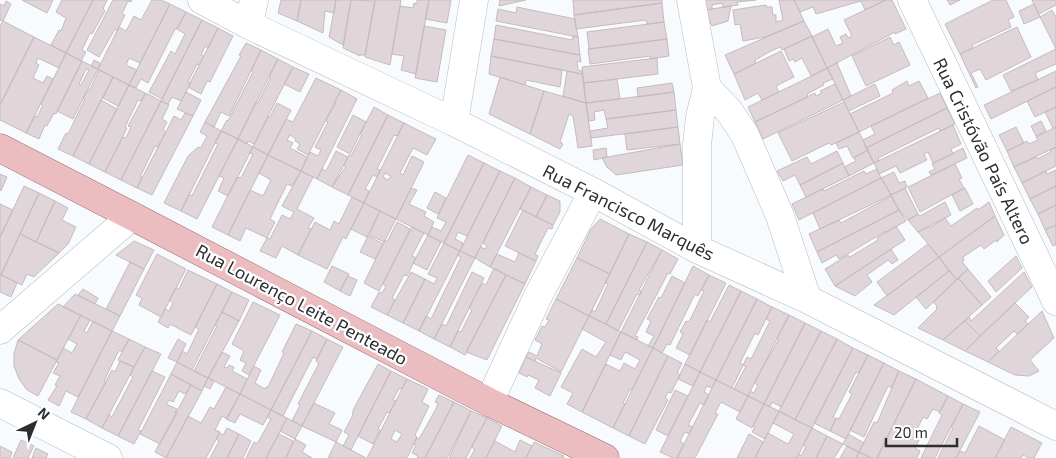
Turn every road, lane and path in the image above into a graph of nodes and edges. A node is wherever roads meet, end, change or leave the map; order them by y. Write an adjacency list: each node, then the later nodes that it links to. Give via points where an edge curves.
1 (202, 0): 5 (street, Rua Francisco Marquês)
2 (474, 0): 7 (street)
3 (691, 0): 6 (street)
4 (912, 0): 13 (street, Rua Cristóvão País Altero)
5 (252, 12): 7 (street, Rua Francisco Marquês)
6 (707, 88): 11 (street, via 697,145); 12 (street, via 729,111 744,135 780,216)
7 (454, 122): 9 (street, Rua Francisco Marquês)
8 (0, 148): 10 (main road, Rua Lourenço Leite Penteado)
9 (593, 192): 11 (street, Rua Francisco Marquês); 15 (street, via 538,296)
10 (132, 216): 14 (street); 15 (main road, Rua Lourenço Leite Penteado)
11 (697, 249): 12 (street, Rua Francisco Marquês)
12 (807, 299): 17 (street, Rua Francisco Marquês)
13 (1056, 301)
14 (0, 330)
15 (489, 402): 19 (main road, Rua Lourenço Leite Penteado)
16 (0, 403): 18 (street)
17 (1056, 426)
18 (108, 458)
19 (605, 458)

